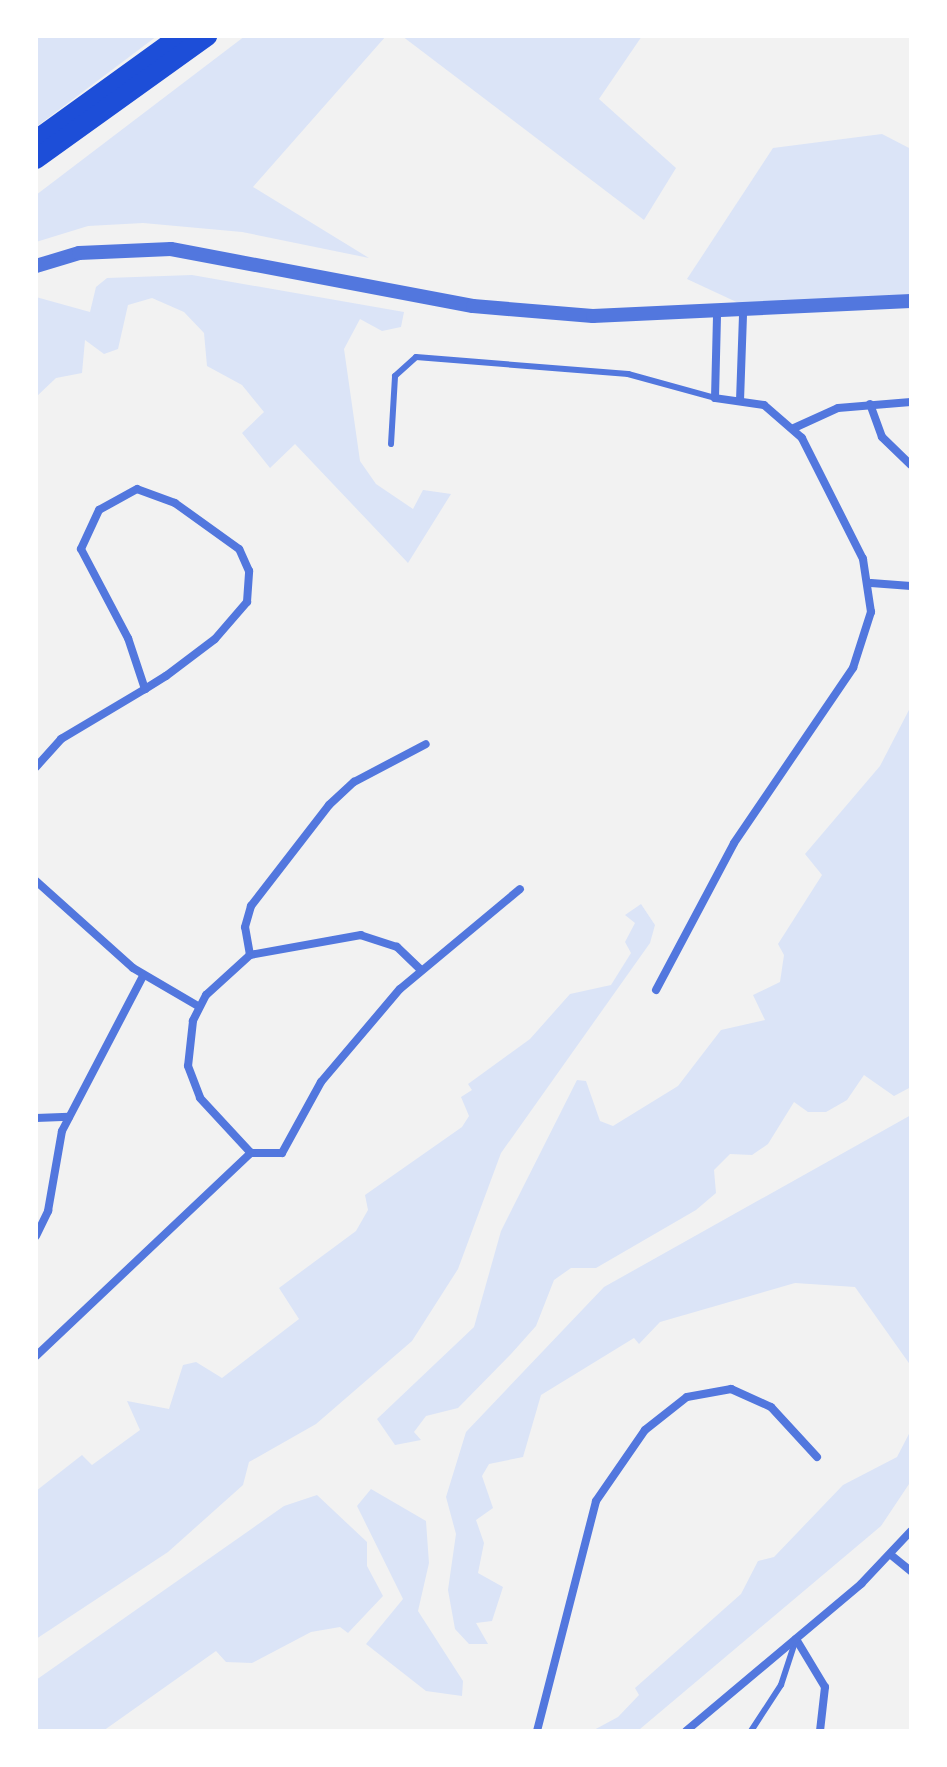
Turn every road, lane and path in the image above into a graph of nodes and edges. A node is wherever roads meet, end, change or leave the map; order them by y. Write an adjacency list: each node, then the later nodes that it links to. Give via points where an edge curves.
1 (180, 36): 3 (highway)
2 (207, 36): 4 (highway)
3 (36, 140)
4 (36, 159)
5 (36, 266): 8 (street, via 79,253 171,249 508,311)
6 (911, 301): 7 (street)
7 (743, 313): 8 (street); 10 (street)
8 (717, 315): 9 (street)
9 (715, 398): 10 (street); 14 (lane, via 628,374 416,357 395,376)
10 (740, 401): 13 (street, via 764,405)
11 (911, 402): 12 (street)
12 (870, 404): 13 (street, via 823,412); 15 (street, via 882,437)
13 (794, 428): 16 (street, via 825,477)
14 (391, 444)
15 (911, 465)
16 (871, 583): 17 (street); 26 (street, via 869,627 853,668 734,843)
17 (911, 586)
18 (145, 689): 18 (street, via 225,630 247,602 250,581 245,557 224,535 163,496 137,489 99,510 81,549 128,638); 20 (street, via 61,739)
19 (426, 744): 23 (street, via 354,782 329,805 251,906 245,927)
20 (36, 767)
21 (36, 881): 25 (street)
22 (520, 889): 24 (street)
23 (250, 955): 24 (street, via 361,935 397,947); 27 (street)
24 (420, 969): 30 (street, via 330,1069 293,1143 275,1155)
25 (143, 976): 27 (street); 28 (street)
26 (656, 990)
27 (198, 1006): 30 (street, via 190,1075 208,1108)
28 (69, 1117): 29 (street); 31 (street)
29 (36, 1118)
30 (251, 1153): 32 (street)
31 (36, 1236)
32 (36, 1356)
33 (817, 1457): 38 (street, via 771,1407 731,1389 687,1397 645,1430 591,1513)
34 (911, 1531): 35 (street)
35 (891, 1555): 36 (street); 37 (street)
36 (911, 1571)
37 (796, 1639): 39 (street); 40 (lane, via 781,1685); 41 (street, via 825,1687)
38 (537, 1731)
39 (686, 1731)
40 (751, 1731)
41 (820, 1731)

